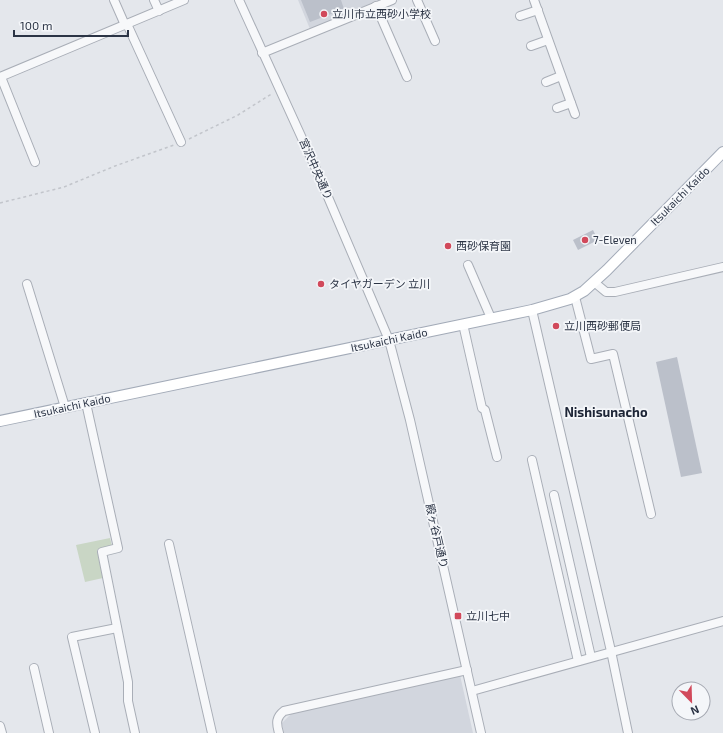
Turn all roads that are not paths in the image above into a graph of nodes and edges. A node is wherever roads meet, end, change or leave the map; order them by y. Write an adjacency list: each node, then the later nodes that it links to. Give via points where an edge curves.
1 (114, 0): 12 (street)
2 (154, 0): 10 (street)
3 (184, 0): 10 (street)
4 (239, 0): 16 (street, 宮沢中央通り)
5 (392, 0): 8 (street)
6 (417, 0): 14 (street, via 427,30)
7 (534, 0): 9 (street)
8 (376, 6): 16 (street); 19 (street)
9 (538, 10): 11 (street); 13 (street)
10 (159, 11): 12 (street)
11 (520, 16)
12 (126, 24): 18 (street); 24 (street)
13 (548, 40): 15 (street); 17 (street)
14 (435, 41)
15 (531, 46)
16 (262, 53): 35 (street, 宮沢中央通り)
17 (561, 76): 20 (street); 21 (street)
18 (0, 77): 26 (street, via 24,126)
19 (407, 77)
20 (546, 82)
21 (571, 103): 22 (street); 23 (street)
22 (557, 108)
23 (575, 114)
24 (181, 142)
25 (723, 152): 29 (main road, Itsukaichi Kaido)
26 (35, 162)
27 (468, 265): 33 (street)
28 (723, 267): 29 (street, via 615,292 606,292)
29 (594, 282): 31 (main road, Itsukaichi Kaido)
30 (26, 284): 37 (street)
31 (575, 297): 32 (main road, Itsukaichi Kaido); 42 (street, via 590,359 613,354)
32 (532, 310): 33 (main road, Itsukaichi Kaido); 48 (street)
33 (491, 318): 34 (main road, Itsukaichi Kaido)
34 (463, 324): 35 (main road, Itsukaichi Kaido); 39 (street, via 482,408 486,410)
35 (389, 340): 36 (main road, Itsukaichi Kaido); 52 (street, 殿ヶ谷戸通り, via 410,420)
36 (86, 403): 37 (main road, Itsukaichi Kaido); 47 (street, via 118,548 102,552)
37 (65, 407): 38 (main road, Itsukaichi Kaido)
38 (0, 421)
39 (497, 458)
40 (532, 460): 44 (street)
41 (554, 495): 43 (street)
42 (650, 514)
43 (560, 524): 44 (street); 49 (street)
44 (547, 526): 50 (street)
45 (169, 544): 59 (street)
46 (723, 621): 48 (street)
47 (117, 628): 57 (street, via 72,637); 58 (street)
48 (611, 651): 49 (street); 62 (street)
49 (591, 657): 50 (street)
50 (578, 661): 53 (street)
51 (34, 668): 56 (street)
52 (467, 670): 53 (street, 殿ヶ谷戸通り); 60 (street, via 284,711 277,720)
53 (472, 691): 61 (street, 殿ヶ谷戸通り)
54 (0, 726): 55 (street)
55 (2, 733)
56 (49, 733)
57 (95, 733)
58 (135, 733)
59 (212, 733)
60 (278, 733)
61 (482, 733)
62 (628, 733)

